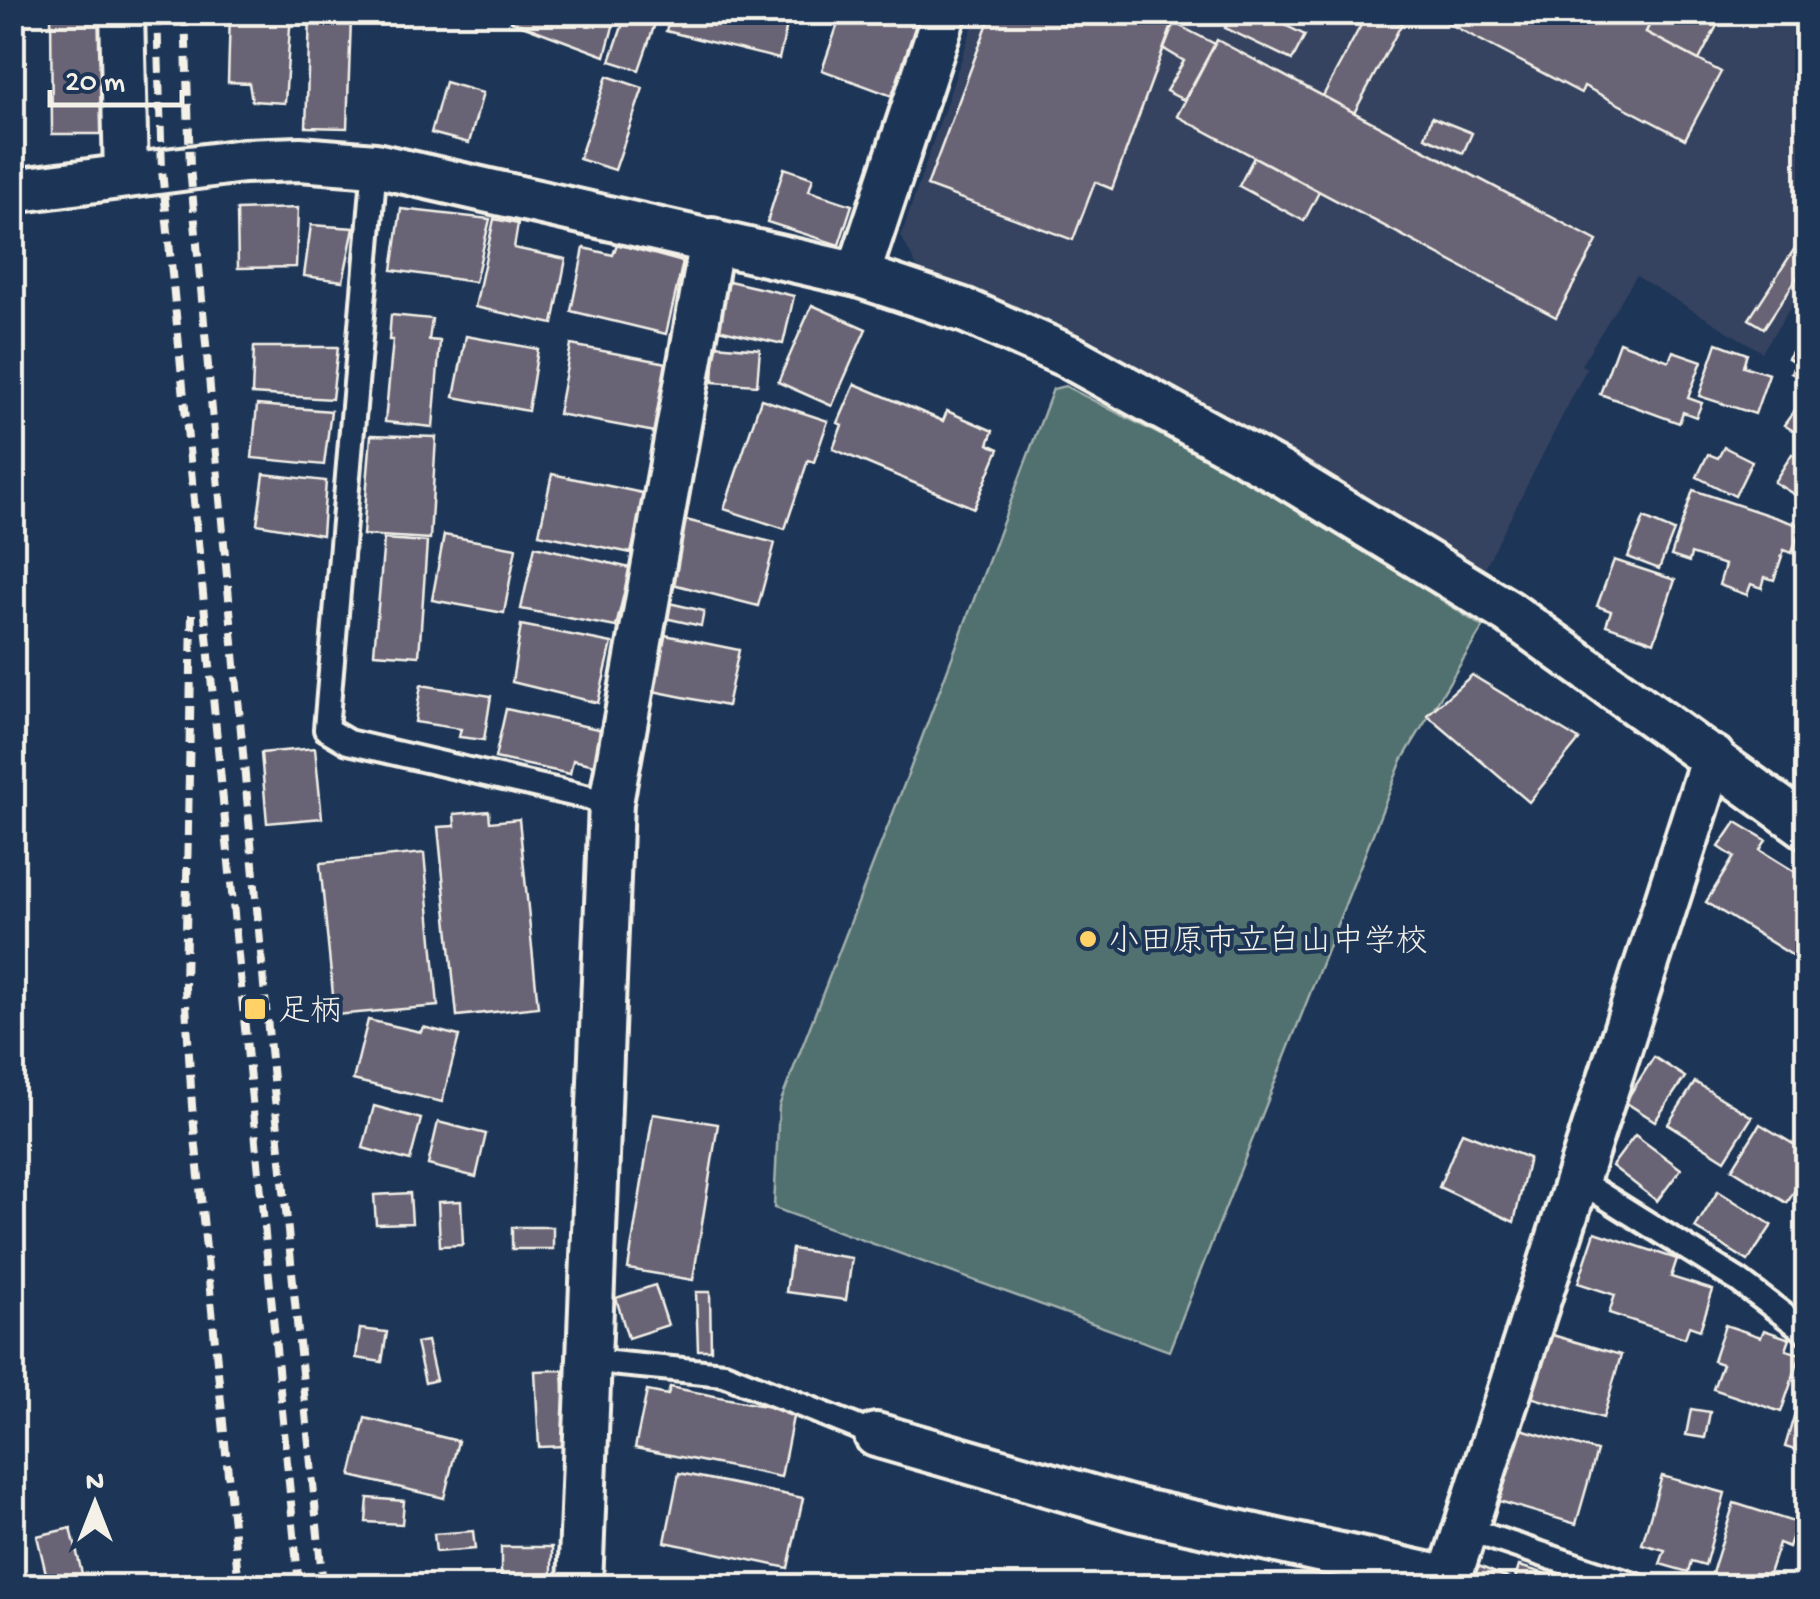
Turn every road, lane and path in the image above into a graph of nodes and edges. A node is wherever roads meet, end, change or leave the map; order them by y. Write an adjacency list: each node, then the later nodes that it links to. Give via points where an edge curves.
1 (122, 12): 4 (street)
2 (944, 12): 7 (street)
3 (375, 164): 4 (street, via 242,161); 6 (street); 9 (lane, via 326,728 348,742)
4 (126, 175): 5 (street)
5 (12, 192)
6 (712, 240): 7 (street); 9 (street)
7 (858, 275): 8 (street, via 966,310 1070,356 1282,474 1508,612)
8 (1712, 757): 10 (street); 11 (street)
9 (612, 802): 13 (street)
10 (1808, 828)
11 (1575, 1178): 12 (lane, via 1739,1281); 15 (street)
12 (1808, 1333)
13 (590, 1362): 14 (lane, via 724,1374); 17 (street)
14 (876, 1435): 16 (street, via 1134,1509)
15 (1466, 1529): 16 (street); 18 (lane)
16 (1448, 1582)
17 (580, 1586)
18 (1637, 1586)

